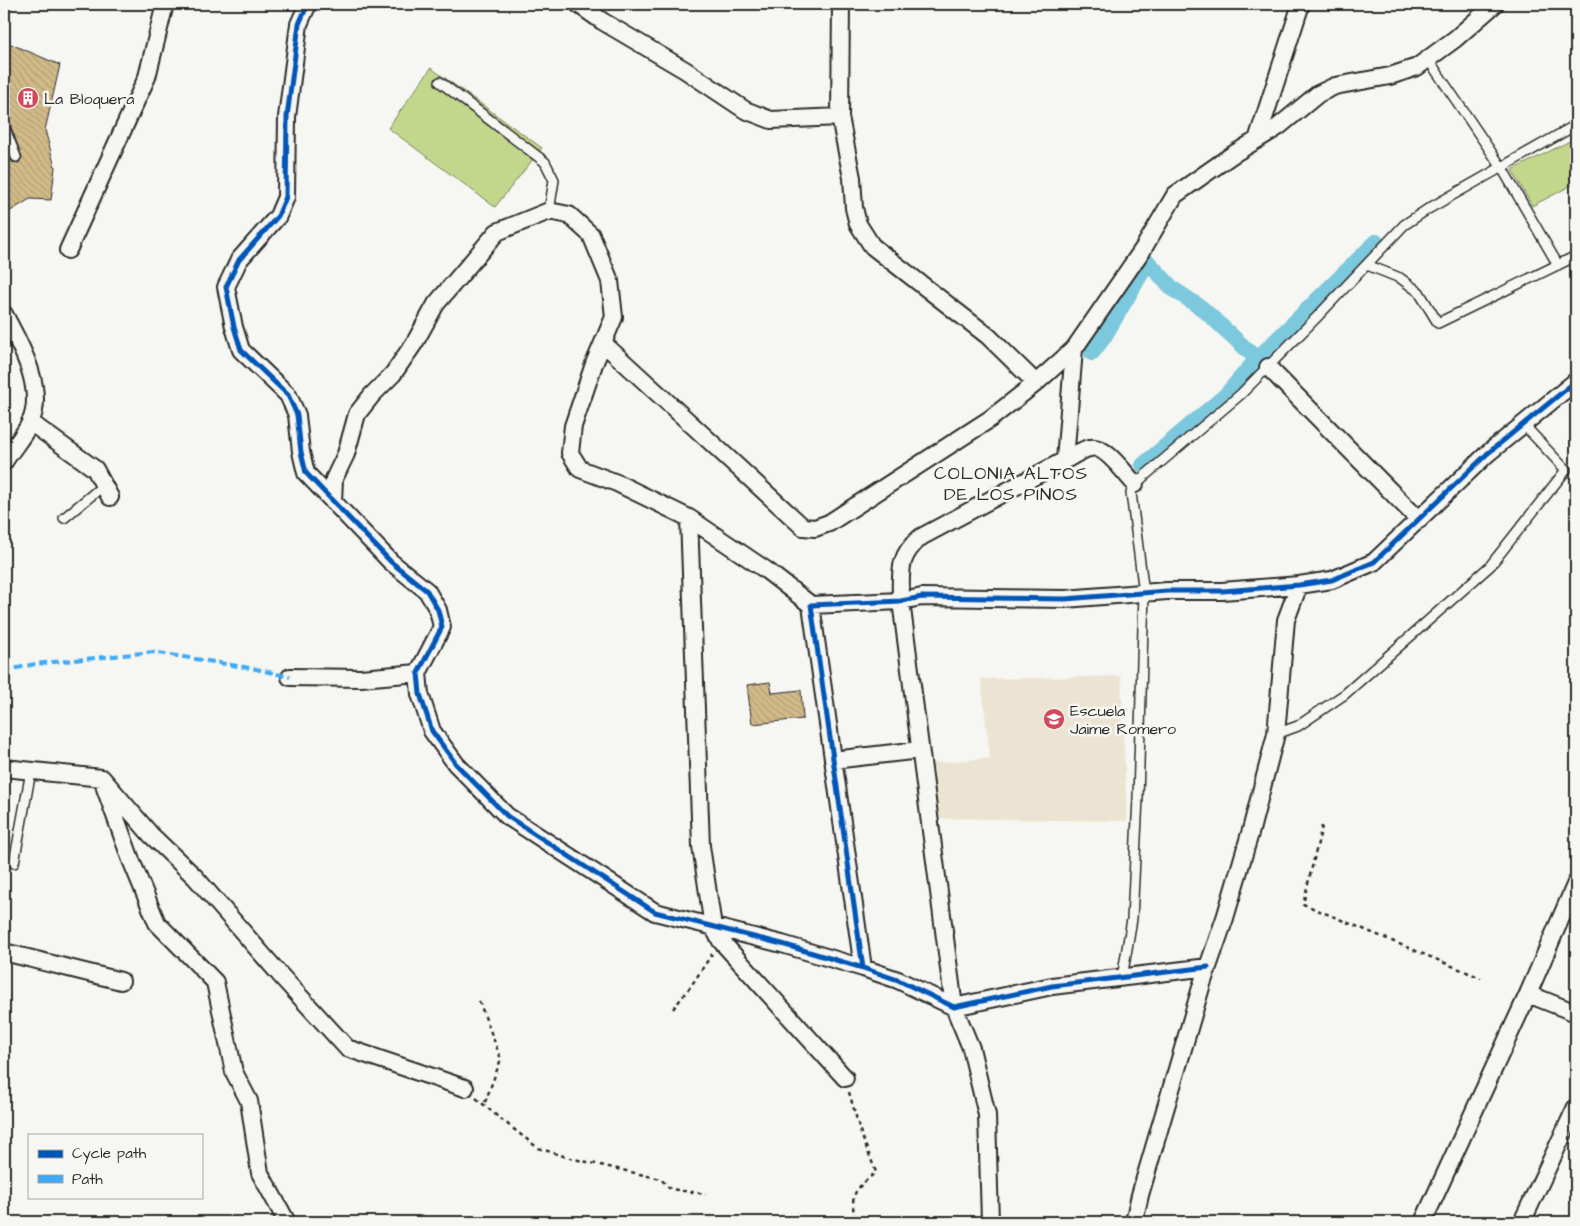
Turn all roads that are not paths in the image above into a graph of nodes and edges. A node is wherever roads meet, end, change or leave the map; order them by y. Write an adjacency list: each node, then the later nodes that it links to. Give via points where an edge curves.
1 (165, 4): 16 (street, via 147,77)
2 (308, 4): 32 (street, via 299,24 287,118 286,197 278,216 239,260 226,287 241,350 288,395 297,415 300,452 306,473)
3 (578, 4): 9 (street, via 745,110 771,120)
4 (841, 4): 9 (street)
5 (1301, 4): 12 (street)
6 (1495, 4): 7 (street)
7 (1428, 59): 12 (street, via 1417,67 1390,76 1335,86 1318,94 1278,127); 14 (lane)
8 (440, 82): 15 (lane, via 545,162 554,180)
9 (840, 118): 25 (street, via 856,216 872,246 988,336)
10 (1576, 125): 14 (lane)
11 (4, 126): 13 (lane)
12 (1256, 140): 22 (street, via 1176,195)
13 (16, 157)
14 (1502, 168): 18 (lane, via 1404,225); 19 (lane)
15 (549, 211): 21 (street, via 569,215 591,235 610,281 614,317); 32 (street, via 497,232 436,304 393,374 357,414 346,454 334,479)
16 (68, 250)
17 (1576, 256): 19 (lane)
18 (1367, 265): 19 (lane, via 1400,278 1419,292 1438,324); 23 (lane)
19 (1558, 265)
20 (4, 314): 26 (street, via 29,366 36,396)
21 (603, 343): 25 (street, via 803,528 829,523 990,419); 34 (street, via 573,426 570,453 580,469 618,483)
22 (1074, 349): 25 (street); 28 (street)
23 (1268, 367): 30 (lane, via 1242,394); 35 (street)
24 (1576, 381): 27 (street)
25 (1036, 383)
26 (30, 422): 29 (street); 31 (street, via 95,469)
27 (1523, 424): 35 (street, via 1486,454); 42 (lane, via 1566,470 1490,566 1345,694 1298,726)
28 (1065, 460): 30 (street, via 1090,448 1099,448); 38 (street, via 913,544 904,554)
29 (4, 462)
30 (1134, 484): 37 (lane, via 1131,492)
31 (107, 491): 33 (lane)
32 (333, 502): 40 (street, via 392,562 427,591 438,610 442,627)
33 (64, 518)
34 (688, 518): 39 (street, via 766,570); 50 (street, via 701,846)
35 (1419, 520): 36 (street, via 1374,562 1332,580)
36 (1299, 585): 37 (street); 42 (street, via 1286,620)
37 (1144, 593): 38 (street, via 1064,599 922,597); 54 (lane, via 1132,919)
38 (901, 601): 39 (street); 43 (street)
39 (811, 605): 44 (street)
40 (418, 674): 41 (street, via 362,678); 50 (street, via 420,694 432,731 456,764 507,816 655,912)
41 (290, 677)
42 (1276, 734): 52 (street, via 1251,830)
43 (920, 750): 44 (street); 57 (street)
44 (833, 760): 53 (street)
45 (4, 768): 46 (street)
46 (31, 771): 47 (street); 48 (lane)
47 (102, 778): 60 (street, via 348,1048); 62 (street, via 130,860 157,922 215,982 234,1072 249,1101 260,1173)
48 (14, 863)
49 (1576, 883): 56 (street)
50 (717, 934): 53 (street, via 782,944); 59 (street)
51 (4, 952): 55 (street)
52 (1208, 967): 54 (street); 64 (street)
53 (863, 968): 57 (street, via 898,980)
54 (1122, 978): 57 (street, via 1052,986)
55 (121, 981)
56 (1528, 994): 58 (street); 65 (street)
57 (954, 1007): 63 (street, via 971,1048 987,1115)
58 (1576, 1013)
59 (845, 1078)
60 (465, 1088)
61 (1576, 1107): 66 (street)
62 (287, 1222)
63 (990, 1222)
64 (1134, 1222)
65 (1423, 1222)
66 (1522, 1222)

